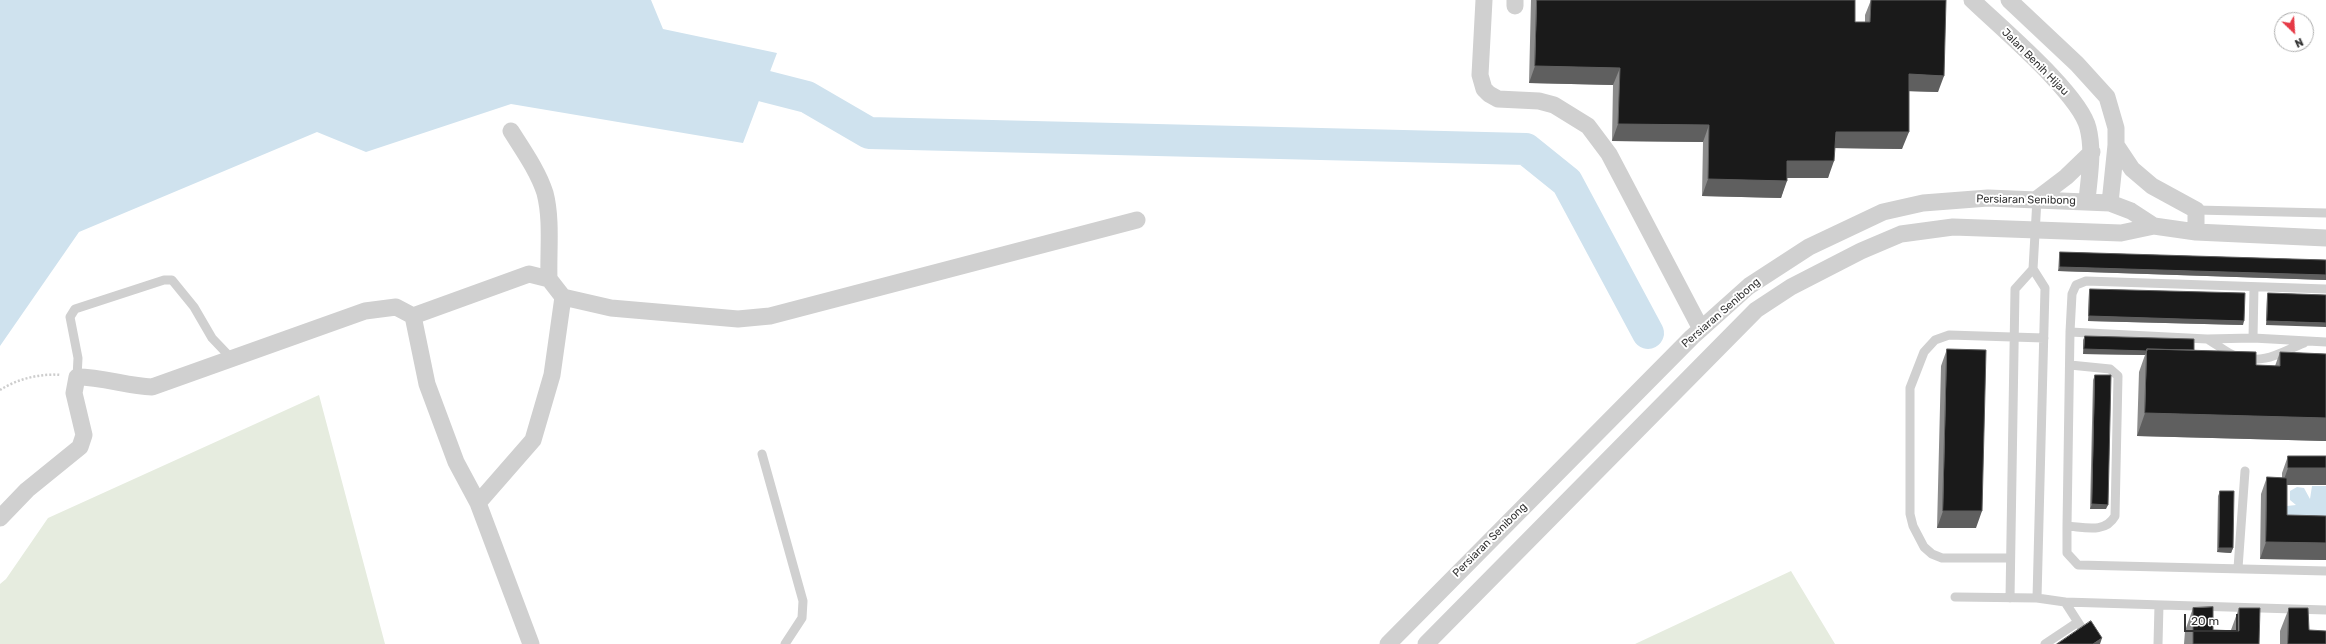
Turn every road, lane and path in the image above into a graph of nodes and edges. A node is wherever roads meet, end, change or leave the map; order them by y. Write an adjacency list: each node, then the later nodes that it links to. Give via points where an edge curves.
1 (1972, 0): 6 (street, Jalan Benih Hijau, via 2066,91 2088,127)
2 (2009, 0): 5 (street, via 2077,64 2106,97 2116,128)
3 (1484, 8): 24 (street, via 1480,75 1484,89 1498,99 1539,101 1554,105 1588,126 1613,160)
4 (511, 131): 18 (street, via 531,162 544,191 548,218)
5 (2116, 145): 9 (street); 10 (street, via 2132,169 2152,186)
6 (2092, 152): 7 (street, via 2066,177); 8 (street, Jalan Benih Hijau)
7 (2037, 199): 8 (street, Persiaran Senibong); 14 (lane); 24 (street, Persiaran Senibong, via 1988,198 1923,203 1883,212 1833,235 1778,266 1749,286)
8 (2087, 201): 9 (street, Persiaran Senibong)
9 (2110, 203): 13 (street, Persiaran Senibong, via 2131,211)
10 (2196, 210): 11 (lane); 15 (street)
11 (2326, 213)
12 (1137, 220): 21 (street, via 770,316 738,319 611,308)
13 (2154, 226): 14 (street, Persiaran Senibong, via 2121,233); 15 (street, Persiaran Senibong)
14 (2035, 230): 17 (lane); 53 (street, Persiaran Senibong, via 1953,227 1901,234 1825,268 1756,310)
15 (2196, 232): 16 (street, Persiaran Senibong)
16 (2326, 238)
17 (2033, 269): 25 (lane, via 2015,289); 26 (lane, via 2045,288)
18 (548, 279): 21 (street); 22 (street, via 529,274)
19 (2254, 287): 20 (lane); 23 (lane, via 2080,282 2073,289); 27 (lane)
20 (2326, 289)
21 (563, 297): 37 (street, via 552,375 533,440)
22 (413, 316): 31 (street, via 396,307 365,310); 37 (street, via 427,384 456,462)
23 (2070, 332): 28 (lane); 32 (lane)
24 (1696, 333): 52 (street, Persiaran Senibong)
25 (2013, 336): 26 (lane); 40 (lane); 40 (lane, via 1949,335 1935,340 1924,352 1910,388 1910,514 1921,542 1932,554 1942,558)
26 (2044, 338): 45 (lane)
27 (2254, 338): 28 (lane); 29 (lane)
28 (2207, 339): 29 (lane, via 2235,356 2258,359 2275,357)
29 (2307, 342): 30 (lane)
30 (2326, 342)
31 (232, 359): 33 (street, via 152,387 133,386 100,377); 33 (lane, via 212,338 179,288 172,280 164,280 76,309 70,317 78,358)
32 (2070, 365): 39 (lane); 39 (lane, via 2110,369 2118,376 2115,516 2110,524 2102,528)
33 (77, 377): 34 (path, via 51,374 12,382); 38 (street, via 74,393 84,435 80,447 27,490)
34 (0, 390)
35 (762, 454): 51 (lane, via 803,601 802,618)
36 (2245, 471): 41 (lane)
37 (478, 503): 50 (street)
38 (0, 518)
39 (2067, 526): 41 (lane, via 2067,553 2078,565)
40 (2010, 558): 44 (lane)
41 (2238, 568): 42 (lane)
42 (2326, 571)
43 (1956, 596): 44 (lane)
44 (2010, 598): 45 (lane)
45 (2037, 598): 46 (lane)
46 (2065, 602): 47 (lane); 49 (lane)
47 (2159, 605): 48 (lane); 56 (lane)
48 (2326, 610)
49 (2078, 622): 54 (lane); 55 (lane)
50 (531, 644)
51 (784, 644)
52 (1388, 644)
53 (1426, 644)
54 (2045, 644)
55 (2092, 644)
56 (2158, 644)

